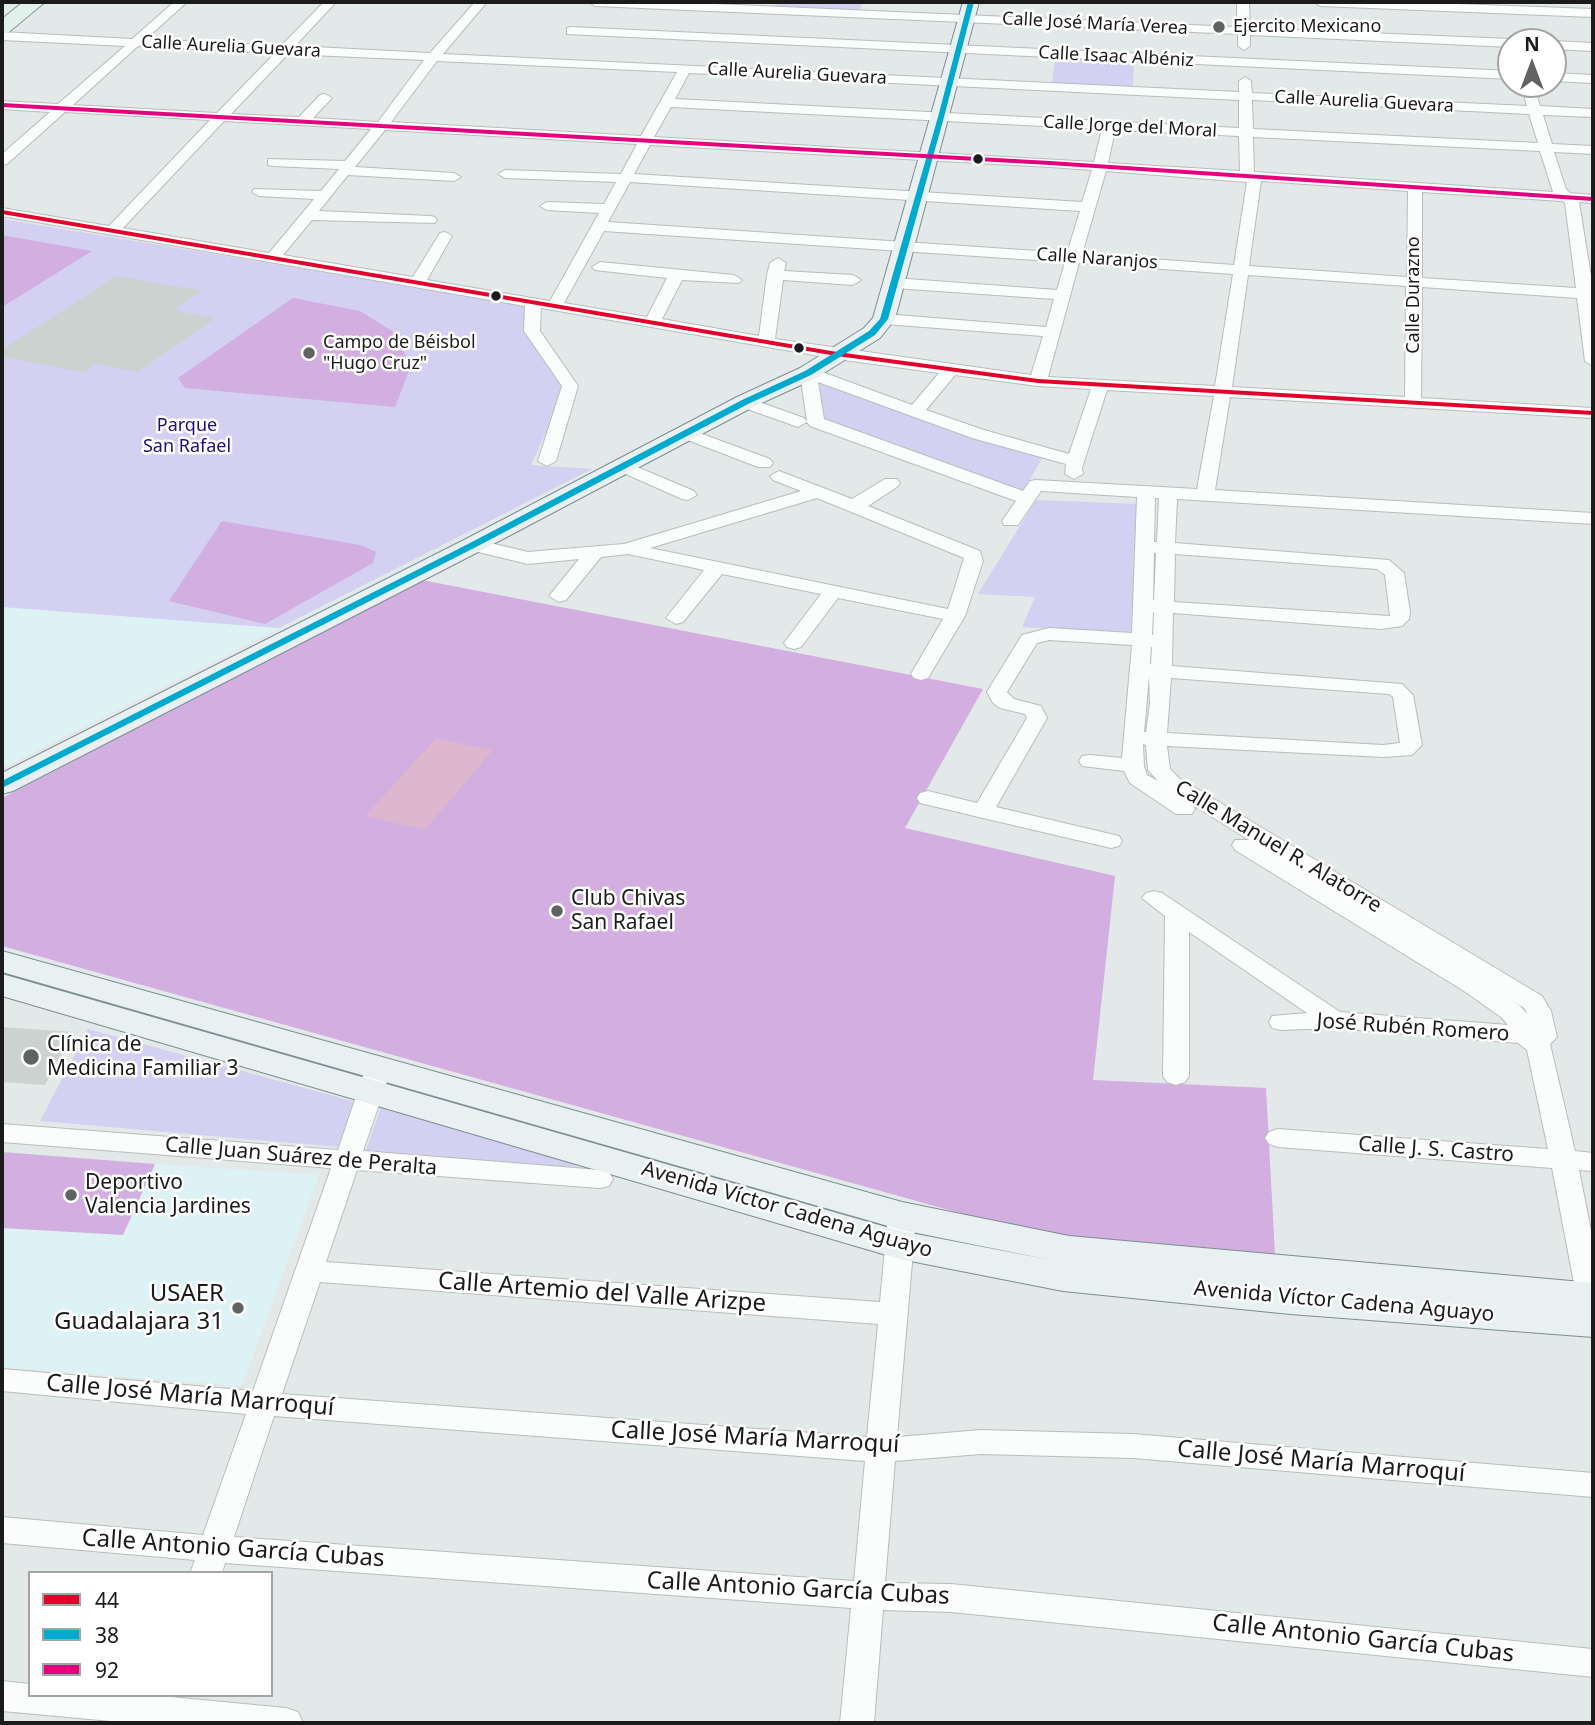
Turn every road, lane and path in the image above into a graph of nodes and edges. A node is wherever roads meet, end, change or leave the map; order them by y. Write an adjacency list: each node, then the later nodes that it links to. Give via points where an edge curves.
1 (18, 2): 11 (main road)
2 (35, 2): 13 (main road)
3 (181, 2): 18 (street)
4 (330, 2): 21 (street)
5 (481, 2): 23 (street)
6 (595, 2): 16 (street, Calle José María Verea)
7 (1243, 2): 14 (street)
8 (1320, 2): 12 (street)
9 (968, 10): 14 (street, Calle José María Verea); 16 (street, Calle José María Verea); 22 (street)
10 (1593, 13): 12 (street)
11 (2, 14)
12 (1509, 25): 14 (street, Calle José María Verea)
13 (2, 28)
14 (1244, 31): 24 (street)
15 (571, 32): 16 (street)
16 (723, 34): 22 (street, Calle Isaac Albéniz); 25 (street, Calle Aurelia Guevara); 29 (street, Calle Aurelia Guevara)
17 (2, 36): 18 (street, Calle Aurelia Guevara)
18 (134, 43): 21 (street, Calle Aurelia Guevara); 35 (street)
19 (1567, 46): 20 (street)
20 (1593, 47)
21 (282, 50): 23 (street, Calle Aurelia Guevara); 38 (street)
22 (958, 50): 24 (street, Calle Isaac Albéniz); 29 (street)
23 (433, 57): 25 (street, Calle Aurelia Guevara); 41 (street)
24 (1245, 63): 26 (street, Calle Isaac Albéniz); 30 (street)
25 (685, 69): 33 (street)
26 (1497, 74)
27 (1567, 78): 28 (street)
28 (1593, 79)
29 (949, 82): 30 (street, Calle Aurelia Guevara); 39 (street)
30 (1245, 96): 36 (street, Calle Aurelia Guevara); 43 (street)
31 (325, 98): 40 (street)
32 (1532, 98): 36 (street)
33 (667, 103): 39 (street, Calle Jorge del Moral); 44 (street)
34 (2, 105): 35 (street)
35 (62, 108): 38 (street); 48 (street)
36 (1536, 110): 37 (street, Calle Aurelia Guevara); 45 (street)
37 (1593, 113)
38 (220, 116): 40 (street); 70 (street)
39 (941, 117): 42 (street, Calle Jorge del Moral); 47 (street)
40 (304, 120): 41 (street)
41 (382, 125): 44 (street); 51 (street)
42 (1109, 125): 43 (street, Calle Jorge del Moral); 50 (street)
43 (1247, 133): 45 (street, Calle Jorge del Moral); 53 (street)
44 (647, 140): 47 (street); 55 (street)
45 (1544, 148): 46 (street, Calle Jorge del Moral); 60 (street, via 1559,191)
46 (1593, 150)
47 (930, 156): 50 (street); 59 (street)
48 (2, 161)
49 (273, 162): 51 (street)
50 (1101, 166): 53 (street); 64 (street)
51 (346, 168): 54 (street); 58 (street)
52 (505, 174): 55 (street)
53 (1247, 176): 56 (street); 76 (street, via 1254,181)
54 (454, 177)
55 (626, 178): 59 (street); 65 (street)
56 (1415, 187): 60 (street); 81 (street, Calle Durazno)
57 (259, 192): 58 (street)
58 (324, 195): 67 (street)
59 (918, 197): 64 (street); 72 (street)
60 (1566, 197): 61 (street); 84 (street, via 1572,202)
61 (1593, 198)
62 (440, 202): 68 (street)
63 (547, 206): 65 (street)
64 (1089, 207): 74 (street)
65 (608, 209): 69 (street)
66 (2, 212): 70 (street)
67 (308, 215): 68 (street); 73 (street)
68 (428, 223)
69 (600, 226): 72 (street, Calle Naranjos); 87 (street)
70 (112, 231): 73 (street)
71 (445, 236): 82 (street)
72 (903, 246): 74 (street, Calle Naranjos); 83 (street)
73 (273, 258): 82 (street)
74 (1074, 258): 76 (street, Calle Naranjos); 85 (street)
75 (600, 267): 78 (street)
76 (1242, 268): 81 (street, Calle Naranjos); 98 (street)
77 (776, 269): 80 (street); 91 (street)
78 (677, 274): 79 (street); 89 (street)
79 (734, 279)
80 (853, 280)
81 (1414, 281): 84 (street, Calle Naranjos); 100 (street, Calle Durazno)
82 (417, 283): 86 (street)
83 (894, 283): 85 (street); 88 (street)
84 (1589, 293): 93 (street)
85 (1063, 295): 90 (street)
86 (533, 302): 87 (street); 107 (street, via 532,331 570,386)
87 (555, 306): 89 (street)
88 (884, 319): 90 (street); 92 (street, via 872,333)
89 (652, 323): 91 (street)
90 (1052, 332): 96 (street)
91 (766, 342): 92 (street)
92 (837, 354): 94 (street); 95 (street)
93 (1593, 361)
94 (951, 369): 96 (street); 101 (street)
95 (808, 373): 99 (street); 101 (street); 115 (street, via 816,422)
96 (1038, 381): 97 (street)
97 (1101, 384): 98 (street); 106 (street)
98 (1223, 391): 100 (street); 117 (street)
99 (745, 402): 103 (street); 104 (street)
100 (1413, 403): 102 (street)
101 (916, 411): 105 (street)
102 (1593, 413)
103 (798, 422)
104 (686, 433): 108 (street); 109 (street)
105 (1056, 457): 106 (street); 115 (street)
106 (1076, 460): 112 (street, via 1074,474)
107 (547, 461)
108 (764, 463)
109 (623, 466): 118 (street); 122 (street)
110 (779, 476): 114 (street)
111 (891, 483): 119 (street)
112 (1083, 488): 113 (street); 115 (street)
113 (1146, 491): 116 (street); 123 (street, Calle Manuel R. Alatorre)
114 (817, 492): 119 (street); 124 (street)
115 (1032, 492): 121 (street)
116 (1168, 492): 117 (street); 123 (street, Calle Manuel R. Alatorre)
117 (1205, 494): 120 (street)
118 (688, 495)
119 (853, 507): 130 (street, via 971,553 974,561)
120 (1593, 519)
121 (1011, 521)
122 (484, 540): 125 (street, via 512,556); 140 (street)
123 (1156, 548): 129 (street, Calle Manuel R. Alatorre); 129 (street, via 1382,564 1394,573 1400,612 1395,622 1381,623)
124 (626, 549): 125 (street); 126 (street)
125 (594, 553): 128 (street)
126 (717, 567): 127 (street); 131 (street)
127 (833, 591): 130 (street); 133 (street)
128 (559, 596)
129 (1154, 601): 132 (street, Calle Manuel R. Alatorre)
130 (955, 616): 135 (street)
131 (676, 618)
132 (1152, 641): 134 (street, Calle Manuel R. Alatorre); 142 (street, via 1049,634 1026,643 997,692 1007,704 1034,710 1037,718)
133 (794, 643)
134 (1150, 670): 136 (street, Calle Manuel R. Alatorre); 137 (street, Calle Manuel R. Alatorre); 137 (street, via 1395,688 1403,695 1411,746 1383,751)
135 (920, 674)
136 (1133, 738): 137 (street); 139 (street, Calle Manuel R. Alatorre)
137 (1156, 739): 147 (street, Calle Manuel R. Alatorre, via 1160,770 1171,783)
138 (1090, 761): 139 (street)
139 (1133, 766): 147 (street, Calle Manuel R. Alatorre, via 1138,778 1161,795)
140 (2, 785)
141 (928, 798): 142 (street)
142 (983, 811): 143 (street)
143 (1111, 841)
144 (1154, 898): 145 (street)
145 (1177, 915): 149 (street); 152 (street)
146 (2, 961): 153 (street, Avenida Víctor Cadena Aguayo)
147 (1481, 980): 151 (street, Calle Manuel R. Alatorre, via 1537,1007)
148 (2, 985): 153 (street, Avenida Víctor Cadena Aguayo)
149 (1335, 1020): 150 (street, José Rubén Romero); 151 (street, José Rubén Romero)
150 (1281, 1022)
151 (1536, 1039): 157 (street, Calle Manuel R. Alatorre)
152 (1176, 1076)
153 (375, 1079): 156 (street); 160 (street, Avenida Víctor Cadena Aguayo)
154 (2, 1133): 156 (street, Calle Juan Suárez de Peralta)
155 (1278, 1138): 157 (street, Calle J. S. Castro)
156 (347, 1160): 159 (street, Calle Juan Suárez de Peralta); 161 (street)
157 (1562, 1160): 158 (street, Calle J. S. Castro); 162 (street, Calle Manuel R. Alatorre)
158 (1593, 1162)
159 (600, 1179)
160 (901, 1230): 162 (street, Avenida Víctor Cadena Aguayo, via 1063,1277 1290,1299); 163 (street)
161 (310, 1271): 163 (street, Calle Artemio del Valle Arizpe); 165 (street)
162 (1593, 1307)
163 (894, 1314): 166 (street)
164 (2, 1380): 165 (street, Calle José María Marroquí)
165 (265, 1404): 166 (street, Calle José María Marroquí); 169 (street)
166 (882, 1450): 167 (street, Calle José María Marroquí, via 981,1443 1133,1446); 170 (street)
167 (1593, 1485)
168 (2, 1530): 169 (street, Calle Antonio García Cubas)
169 (211, 1561): 170 (street, Calle Antonio García Cubas)
170 (870, 1596): 171 (street, Calle Antonio García Cubas, via 1008,1603); 175 (street)
171 (1593, 1663)
172 (2, 1696): 173 (street)
173 (162, 1703): 174 (street)
174 (286, 1723)
175 (857, 1723)

